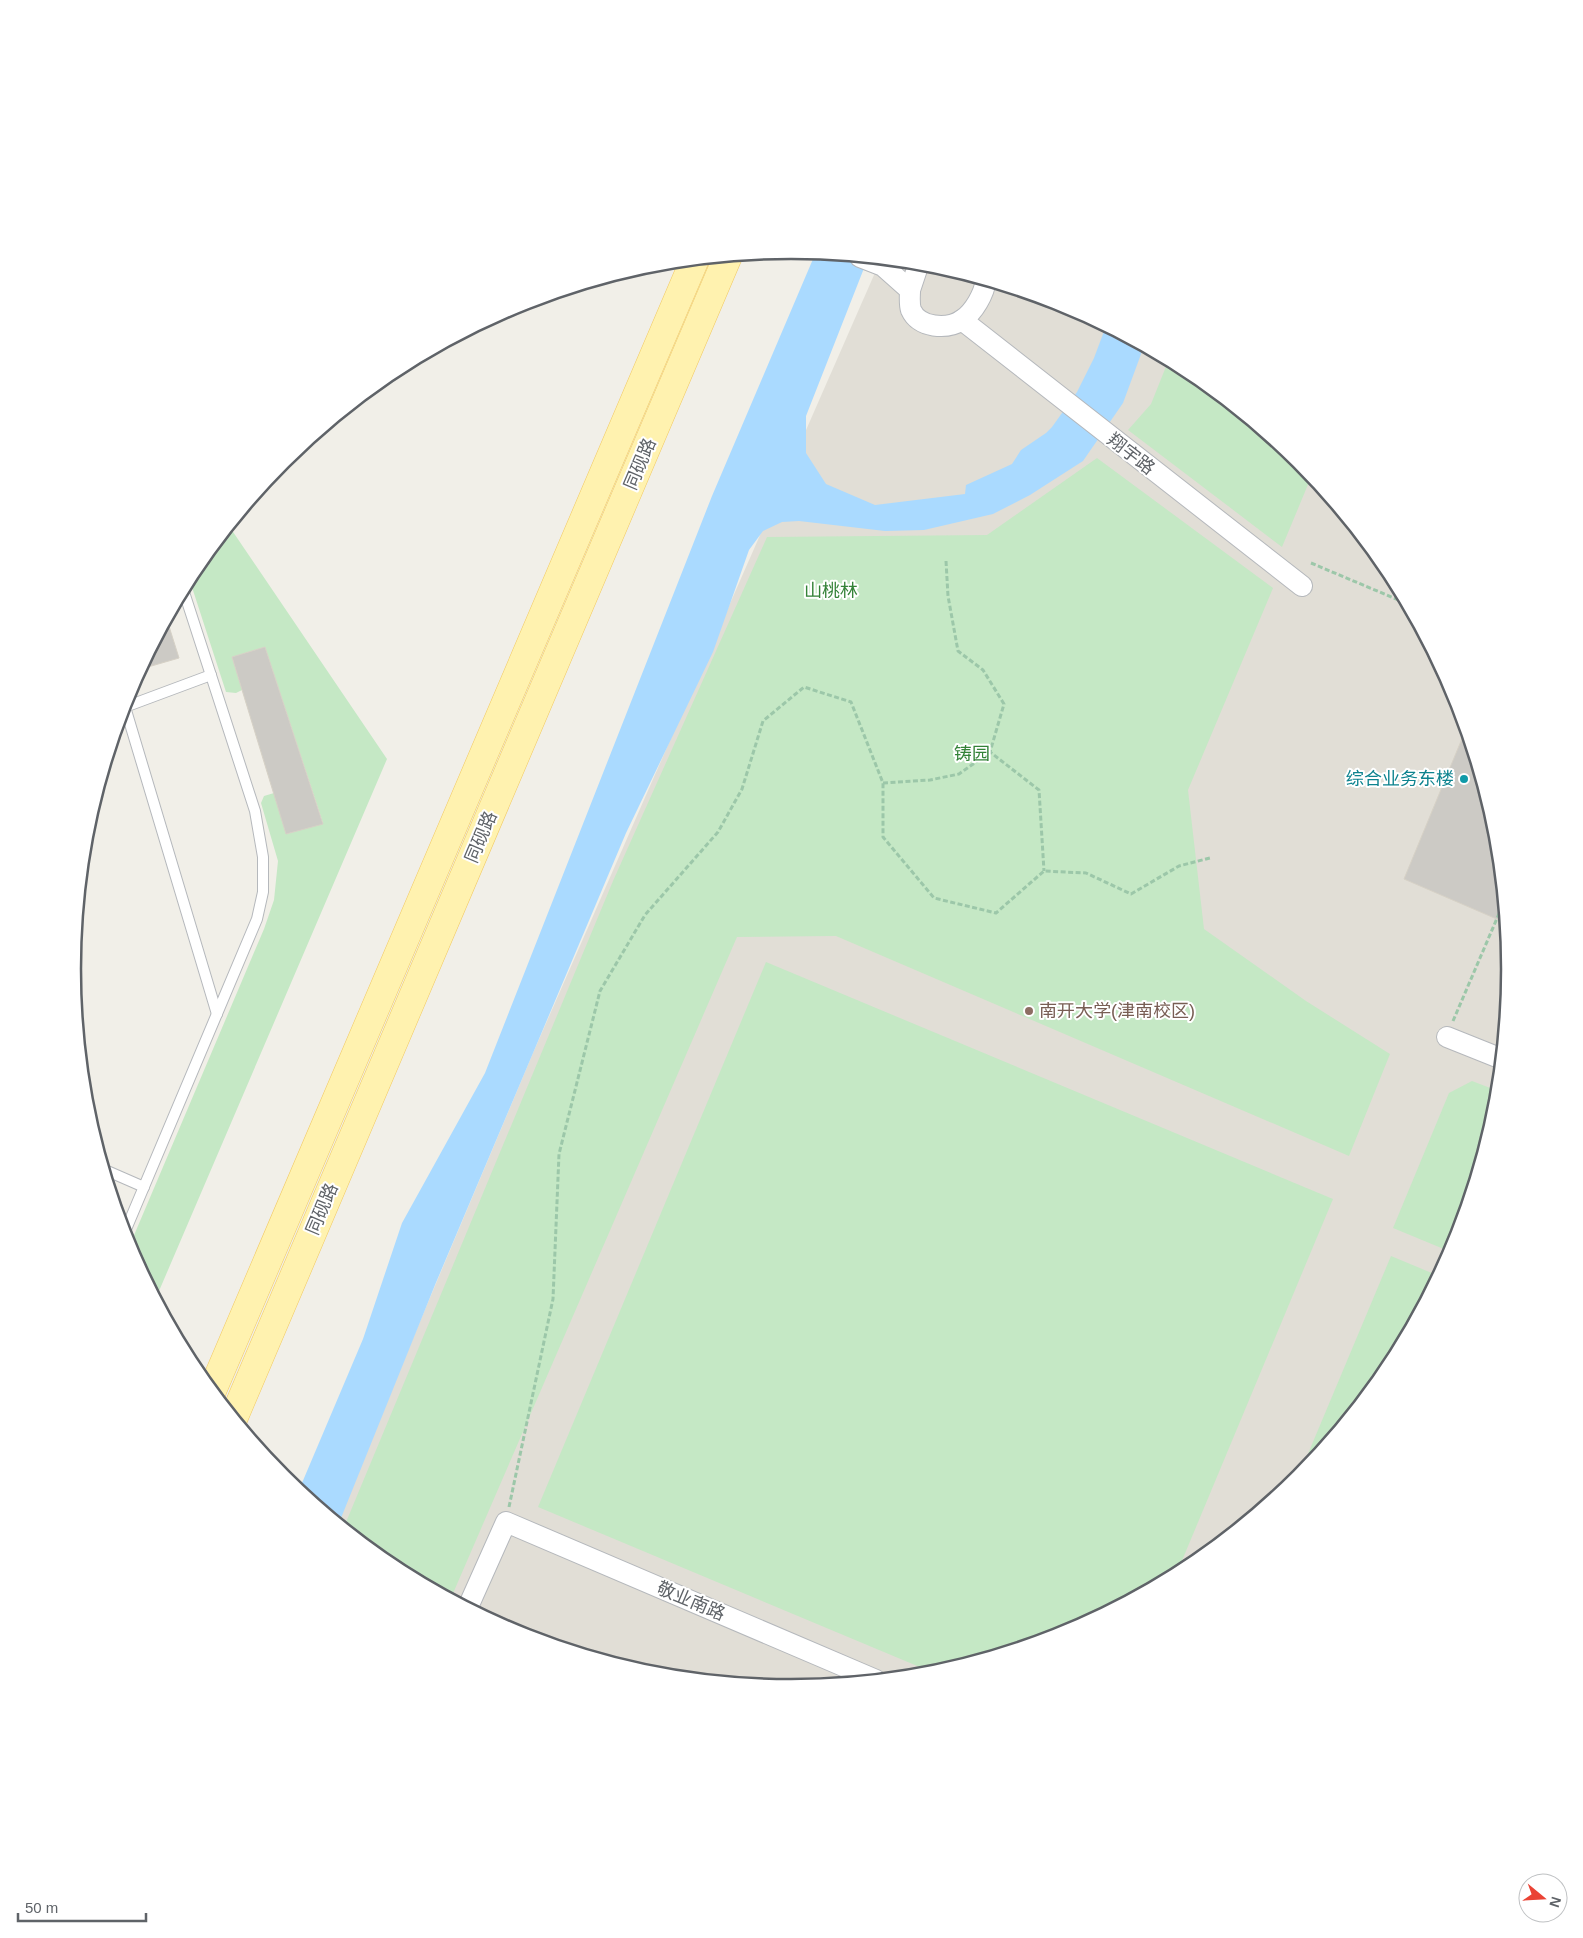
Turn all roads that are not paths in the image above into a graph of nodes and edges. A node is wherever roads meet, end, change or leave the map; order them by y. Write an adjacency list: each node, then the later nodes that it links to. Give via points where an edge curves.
1 (725, 262): 20 (main road, 同砚路)
2 (879, 264): 6 (street)
3 (692, 266): 19 (main road, 同砚路)
4 (917, 270): 6 (street)
5 (985, 286): 7 (street, via 982,296)
6 (910, 290): 7 (street, via 911,308 917,320 942,326)
7 (962, 320): 8 (street, 翔宇路)
8 (1302, 586)
9 (186, 598): 10 (lane)
10 (211, 675): 11 (lane); 13 (lane, via 255,811 263,857 263,892 258,919)
11 (132, 705)
12 (128, 717): 13 (lane)
13 (217, 1014): 17 (lane)
14 (1447, 1037): 15 (street)
15 (1496, 1057)
16 (111, 1173): 17 (lane)
17 (144, 1187): 18 (lane)
18 (129, 1223)
19 (215, 1383)
20 (236, 1411)
21 (470, 1602): 22 (street, 敬业南路, via 506,1522)
22 (865, 1675)

